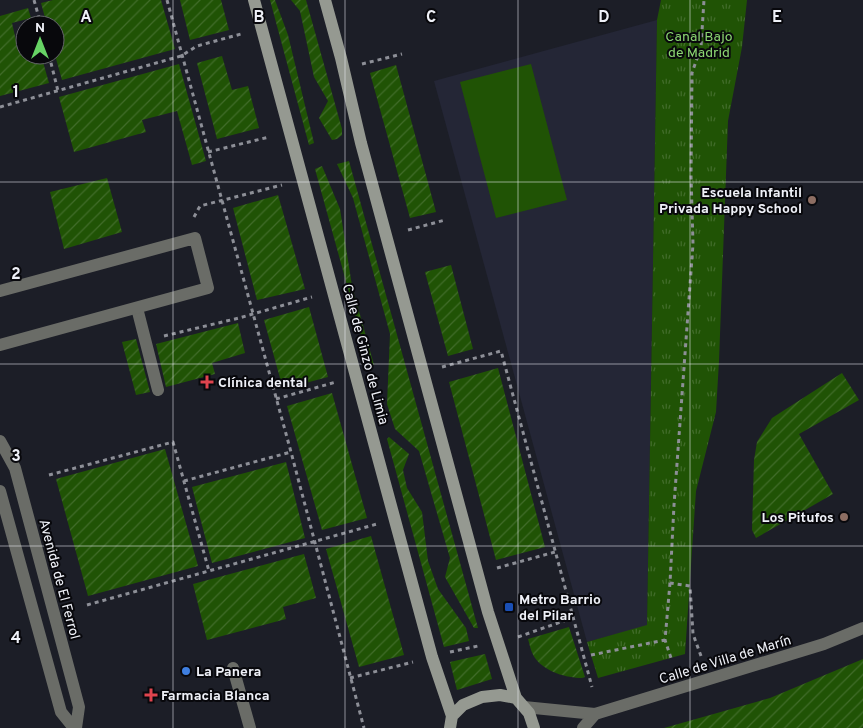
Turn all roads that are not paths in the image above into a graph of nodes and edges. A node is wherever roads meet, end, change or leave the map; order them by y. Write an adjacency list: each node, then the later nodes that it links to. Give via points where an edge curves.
1 (254, 0): 13 (main road, Calle de Ginzo de Limia)
2 (325, 0): 11 (main road, via 488,612)
3 (0, 292): 4 (street, via 195,238 208,288)
4 (138, 308): 5 (street); 6 (street)
5 (0, 344)
6 (158, 390)
7 (0, 441): 14 (street, Avenida de El Ferrol, via 15,468 79,707)
8 (0, 491): 14 (street, Avenida de El Ferrol, via 61,712)
9 (863, 628): 12 (street, Calle de Villa de Marín, via 824,644)
10 (233, 668): 15 (street)
11 (520, 703): 12 (street, Calle de Villa de Marín); 13 (main road, via 500,696 482,697 463,705); 16 (main road, via 529,713)
12 (595, 714): 17 (street)
13 (450, 724)
14 (75, 728)
15 (250, 728)
16 (534, 728)
17 (583, 728)

